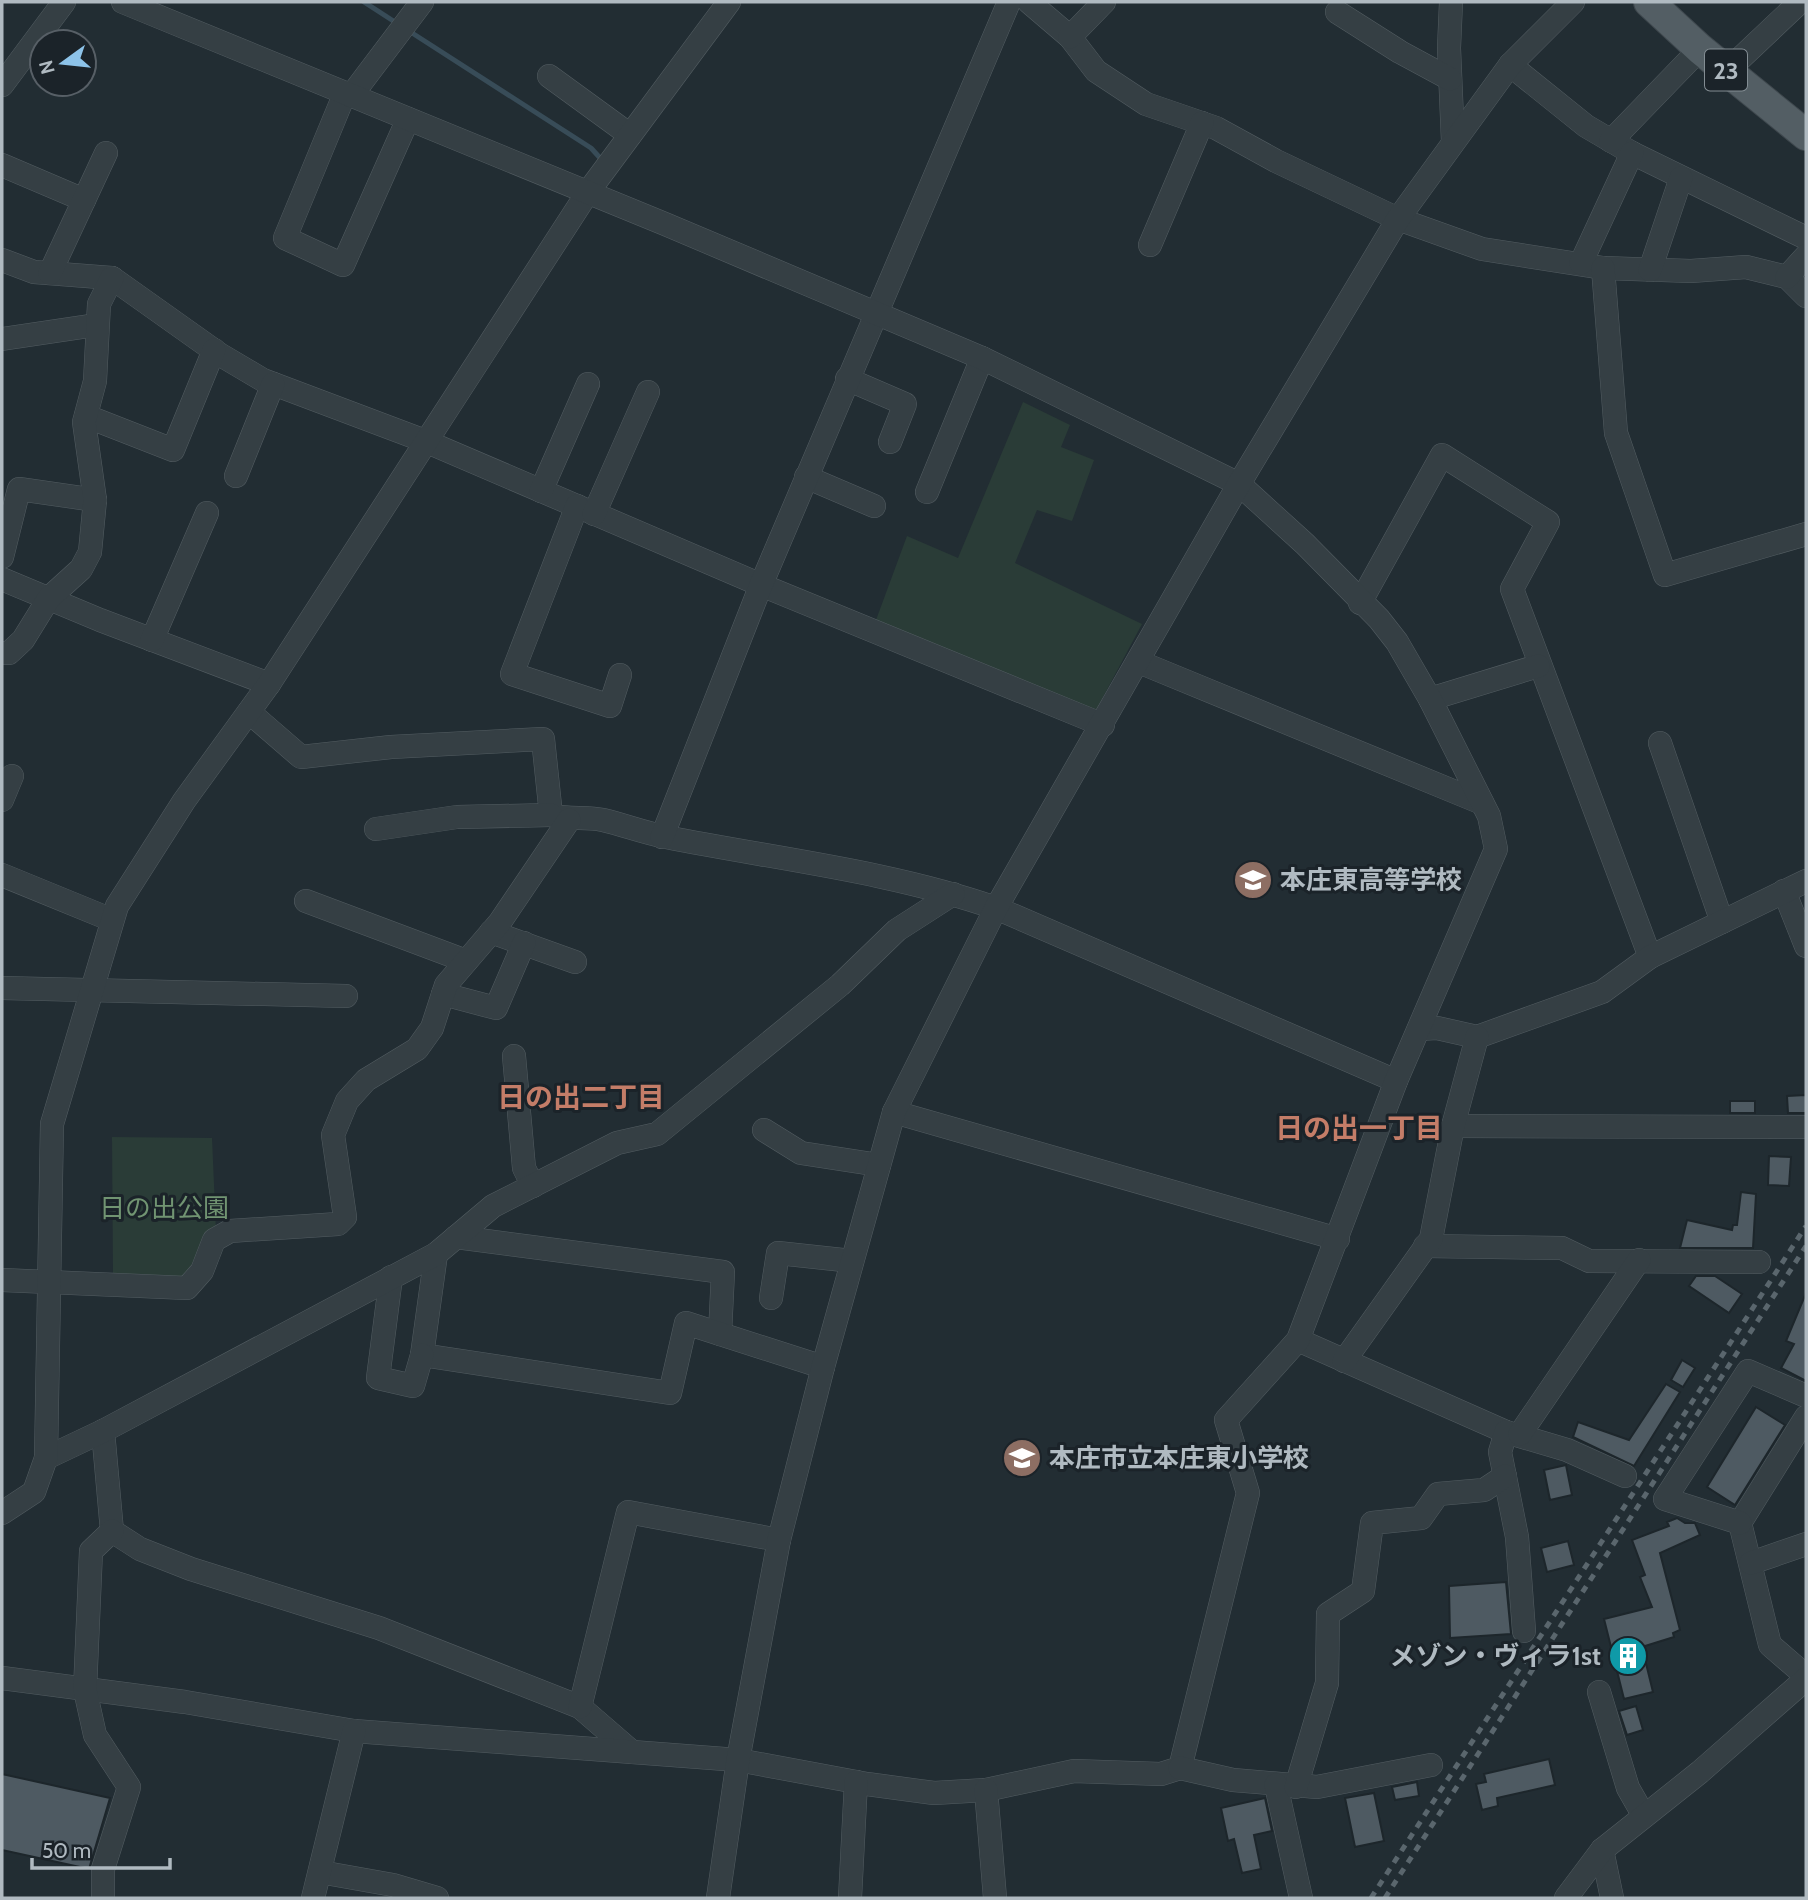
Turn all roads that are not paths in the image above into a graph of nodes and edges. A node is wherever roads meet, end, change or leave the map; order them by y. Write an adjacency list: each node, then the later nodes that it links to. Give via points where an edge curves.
1 (64, 2): 19 (street)
2 (123, 2): 20 (street)
3 (422, 2): 20 (street)
4 (729, 2): 23 (street)
5 (1009, 2): 44 (street)
6 (1029, 2): 13 (street)
7 (1104, 2): 13 (street)
8 (1451, 2): 18 (street)
9 (1573, 2): 15 (street)
10 (1649, 2): 14 (main road, 23)
11 (1800, 2): 16 (street)
12 (1337, 12): 18 (street)
13 (1070, 37): 22 (street, via 1096,71 1146,104)
14 (1700, 49): 16 (main road, 23); 25 (street)
15 (1510, 65): 25 (street); 26 (street)
16 (1727, 71): 24 (main road, 23)
17 (549, 76): 23 (street)
18 (1450, 79): 26 (street)
19 (2, 85)
20 (348, 94): 21 (street); 21 (street, via 285,239 343,265)
21 (408, 119): 31 (street)
22 (1202, 123): 33 (street); 35 (street)
23 (630, 135): 31 (street)
24 (1806, 135)
25 (1611, 141): 28 (street)
26 (1453, 142): 33 (street)
27 (106, 153): 32 (street)
28 (1632, 153): 30 (street); 38 (street)
29 (2, 165): 32 (street)
30 (1681, 178): 34 (street); 39 (street)
31 (588, 192): 44 (street); 54 (street)
32 (84, 200): 40 (street)
33 (1398, 219): 38 (street, via 1482,249); 58 (street)
34 (1806, 238)
35 (1150, 245)
36 (1806, 256): 41 (street)
37 (2, 260): 40 (street)
38 (1592, 266): 39 (street); 65 (street, via 1616,433 1665,575)
39 (1650, 270): 41 (street, via 1746,267)
40 (50, 273): 42 (street)
41 (1787, 277): 43 (street)
42 (112, 278): 45 (street, via 99,304); 47 (street)
43 (1806, 296)
44 (874, 314): 48 (street); 49 (street)
45 (96, 325): 46 (street); 53 (street, via 96,381)
46 (2, 339)
47 (214, 351): 51 (street); 53 (street, via 173,450)
48 (982, 358): 58 (street); 60 (street)
49 (847, 379): 55 (street, via 905,404); 57 (street)
50 (588, 383): 59 (street)
51 (273, 384): 54 (street); 56 (street)
52 (648, 392): 63 (street)
53 (86, 416): 61 (street, via 84,439)
54 (425, 441): 59 (street); 76 (street)
55 (890, 442)
56 (236, 477)
57 (806, 477): 62 (street); 68 (street)
58 (1238, 484): 70 (street, via 1305,544); 73 (street)
59 (541, 491): 63 (street)
60 (927, 492)
61 (95, 500): 66 (street, via 19,489); 69 (street, via 90,552 80,569)
62 (874, 506)
63 (585, 510): 68 (street); 75 (street, via 512,674 610,706)
64 (207, 513): 71 (street)
65 (1806, 534)
66 (2, 556)
67 (2, 579): 69 (street)
68 (761, 585): 79 (street); 86 (street)
69 (49, 598): 71 (street); 72 (street, via 23,640 9,653)
70 (1360, 603): 74 (street, via 1442,455 1548,522 1512,589); 77 (street, via 1397,642)
71 (152, 640): 76 (street)
72 (2, 653)
73 (1139, 662): 79 (street); 83 (street)
74 (1538, 666): 77 (street); 98 (street)
75 (620, 675)
76 (269, 684): 78 (street)
77 (1430, 699): 83 (street)
78 (249, 712): 84 (street, via 301,757 543,739); 93 (street, via 184,801)
79 (1103, 725): 92 (street)
80 (1660, 743): 94 (street)
81 (12, 776): 82 (street)
82 (2, 800)
83 (1482, 803): 105 (street, via 1496,849)
84 (560, 818): 85 (street, via 457,817); 86 (street, via 600,819); 95 (street)
85 (376, 829)
86 (662, 836): 90 (street, via 895,878)
87 (2, 875): 93 (street)
88 (1806, 881): 89 (street)
89 (1784, 891): 94 (street); 97 (street)
90 (953, 894): 92 (street); 114 (street, via 897,930 839,985 657,1134 617,1143)
91 (306, 901): 99 (street)
92 (996, 908): 108 (street); 109 (street)
93 (112, 920): 102 (street)
94 (1722, 922): 98 (street)
95 (491, 932): 96 (street); 99 (street)
96 (524, 943): 100 (street); 103 (street, via 496,1008)
97 (1806, 946)
98 (1650, 957): 106 (street, via 1602,992)
99 (466, 961): 103 (street)
100 (575, 961)
101 (2, 988): 102 (street)
102 (92, 991): 104 (street); 124 (street, via 52,1124)
103 (443, 994): 124 (street, via 432,1028 417,1049 366,1080 347,1101 338,1120 333,1135 345,1217 338,1224 230,1231 214,1240 202,1271 187,1288)
104 (346, 996)
105 (1419, 1029): 106 (street); 108 (street)
106 (1477, 1037): 110 (street)
107 (514, 1056): 114 (street, via 524,1168)
108 (1396, 1081): 116 (street)
109 (894, 1112): 113 (street); 116 (street)
110 (1453, 1126): 111 (street); 117 (street)
111 (1806, 1127)
112 (764, 1130): 113 (street, via 801,1153)
113 (879, 1165): 120 (street)
114 (533, 1186): 115 (street, via 493,1206)
115 (457, 1237): 118 (street); 126 (street, via 723,1272)
116 (1338, 1239): 127 (street)
117 (1425, 1246): 119 (street, via 1562,1248 1589,1261); 129 (street)
118 (436, 1254): 122 (street); 128 (street)
119 (1639, 1260): 121 (street); 134 (street)
120 (852, 1261): 125 (street, via 778,1252); 130 (street)
121 (1759, 1262)
122 (391, 1278): 128 (street, via 378,1378 413,1386); 133 (street)
123 (2, 1280): 124 (street)
124 (47, 1281): 135 (street)
125 (771, 1298)
126 (720, 1334): 128 (street, via 686,1323 670,1393); 130 (street)
127 (1298, 1340): 129 (street); 154 (street, via 1226,1420 1248,1493)
128 (422, 1355)
129 (1344, 1361): 134 (street)
130 (823, 1367): 141 (street)
131 (1806, 1396): 139 (street, via 1748,1371 1665,1499)
132 (1806, 1417): 139 (street)
133 (103, 1431): 135 (street); 140 (street)
134 (1513, 1433): 136 (street, via 1500,1452); 137 (street)
135 (46, 1458): 138 (street, via 34,1492)
136 (1505, 1476): 144 (street, via 1517,1537); 156 (street, via 1484,1490 1438,1494 1421,1518 1372,1523 1363,1591 1328,1614 1327,1683)
137 (1626, 1476)
138 (2, 1513)
139 (1740, 1523): 143 (street)
140 (112, 1531): 147 (street, via 92,1551); 149 (street, via 140,1549 191,1569 379,1628)
141 (779, 1540): 149 (street, via 628,1513); 152 (street)
142 (1806, 1544): 143 (street)
143 (1751, 1563): 146 (street, via 1770,1645)
144 (1524, 1631)
145 (2, 1678): 147 (street)
146 (1806, 1678): 158 (street)
147 (85, 1690): 150 (street); 162 (street, via 95,1735 129,1787 103,1868)
148 (1599, 1692): 158 (street, via 1628,1788)
149 (580, 1707): 151 (street)
150 (354, 1731): 151 (street); 160 (street)
151 (632, 1752): 152 (street)
152 (738, 1760): 155 (street); 165 (street)
153 (1431, 1765): 156 (street, via 1317,1787)
154 (1180, 1768): 156 (street); 157 (street, via 1161,1774 1074,1771)
155 (856, 1782): 157 (street, via 934,1793); 166 (street)
156 (1286, 1786): 168 (street)
157 (986, 1790): 167 (street)
158 (1644, 1816): 159 (street)
159 (1602, 1850): 161 (street); 169 (street)
160 (320, 1872): 163 (street); 164 (street)
161 (1566, 1896)
162 (103, 1898)
163 (313, 1898)
164 (437, 1898)
165 (717, 1898)
166 (850, 1898)
167 (995, 1898)
168 (1301, 1898)
169 (1612, 1898)

